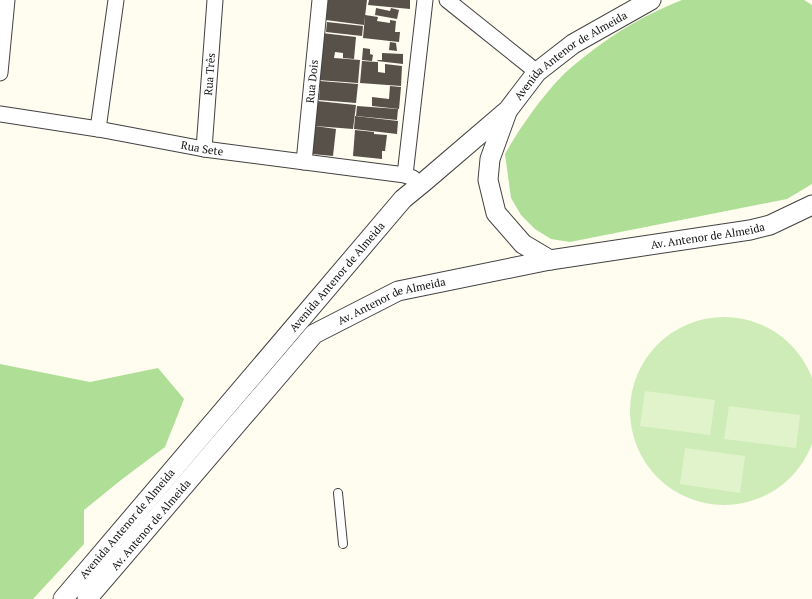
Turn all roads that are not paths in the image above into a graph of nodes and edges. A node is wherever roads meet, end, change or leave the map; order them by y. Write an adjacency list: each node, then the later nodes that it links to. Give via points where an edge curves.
1 (7, 0): 9 (street)
2 (116, 0): 12 (street)
3 (216, 0): 13 (street, Rua Três)
4 (320, 0): 14 (street, Rua Dois)
5 (425, 0): 15 (street)
6 (447, 0): 8 (street)
7 (651, 0): 8 (street, Avenida Antenor de Almeida, via 573,44)
8 (537, 72): 10 (street, Avenida Antenor de Almeida)
9 (0, 73)
10 (508, 110): 16 (street, Avenida Antenor de Almeida); 18 (street, via 490,159 488,180 496,213 523,244)
11 (0, 114): 12 (street, Rua Sete)
12 (98, 129): 13 (street, Rua Sete)
13 (204, 149): 14 (street, Rua Sete)
14 (304, 162): 15 (street, Rua Sete)
15 (405, 175): 16 (street, Rua Sete)
16 (425, 181): 21 (street, Avenida Antenor de Almeida, via 403,199)
17 (812, 205): 18 (street, Av. Antenor de Almeida, via 770,225 750,230)
18 (550, 260): 22 (street, Av. Antenor de Almeida, via 398,291 314,334)
19 (338, 493): 20 (lane)
20 (343, 544)
21 (63, 599)
22 (87, 599)

